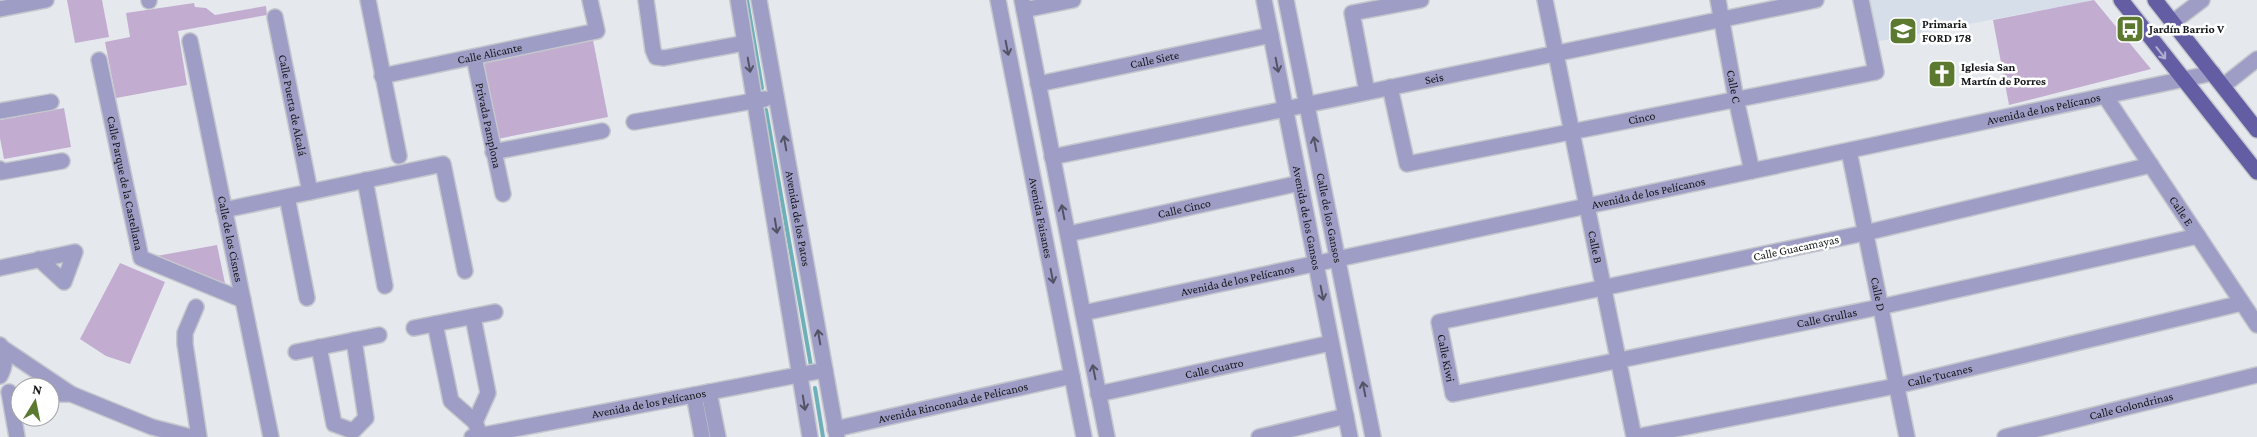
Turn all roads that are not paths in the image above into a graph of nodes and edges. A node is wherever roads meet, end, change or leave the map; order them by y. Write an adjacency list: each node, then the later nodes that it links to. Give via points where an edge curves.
1 (46, 0): 21 (street)
2 (368, 0): 33 (street)
3 (590, 0): 29 (street, Calle Alicante, via 597,31)
4 (646, 0): 27 (street, via 656,56 664,58)
5 (738, 0): 27 (street, Avenida de los Patos)
6 (759, 0): 40 (street, Avenida de los Patos)
7 (998, 0): 100 (street, Avenida Faisanes, one-way to 100)
8 (1073, 0): 20 (street)
9 (1264, 0): 25 (street, Avenida de los Gansos)
10 (1286, 0): 44 (street, Calle de los Gansos)
11 (1421, 0): 19 (street)
12 (1545, 0): 28 (street, Calle B)
13 (1718, 0): 23 (street, Calle C)
14 (1816, 0): 23 (street, Seis)
15 (1861, 0): 41 (street, Cinco, via 1876,72)
16 (2121, 0): 34 (main road, one-way to 34)
17 (2156, 0): 24 (main road)
18 (2202, 0): 24 (street)
19 (1380, 4): 38 (street, via 1352,13)
20 (1023, 5): 35 (street, Avenida Faisanes)
21 (0, 9)
22 (275, 18): 62 (street, Calle Puerta de Alcalá)
23 (1722, 19): 28 (street, Seis); 41 (street, Calle C)
24 (2173, 22): 32 (main road)
25 (1271, 35): 35 (street, Calle Siete); 45 (street, Avenida de los Gansos, one-way to 45)
26 (190, 42): 66 (street, Calle de los Cisnes)
27 (745, 43): 42 (street, Avenida de los Patos, one-way to 42)
28 (1556, 53): 37 (street, Seis); 50 (street, Calle B)
29 (474, 57): 33 (street, Calle Alicante); 52 (street, Privada Pamplona)
30 (2257, 59): 36 (street)
31 (99, 60): 78 (street, Calle Parque de la Castellana, via 141,258)
32 (2213, 73): 34 (street, Avenida de los Pelícanos); 36 (main road)
33 (382, 76): 53 (street)
34 (2182, 80): 39 (street, Avenida de los Pelícanos); 59 (main road)
35 (1038, 84): 54 (street, Avenida Faisanes)
36 (2223, 86): 48 (main road)
37 (1390, 88): 38 (street, Seis); 50 (street, Cinco, via 1407,164)
38 (1367, 92): 44 (street, Seis)
39 (2105, 96): 51 (street, Avenida de los Pelícanos); 56 (street, Calle E)
40 (776, 97): 42 (street); 96 (street, Avenida de los Patos, one-way to 40)
41 (1736, 99): 50 (street, Cinco); 58 (street, Calle C)
42 (756, 100): 47 (street); 97 (street, Avenida de los Patos, one-way to 97)
43 (52, 102): 46 (street)
44 (1307, 105): 45 (street, Seis); 71 (street, Calle de los Gansos, one-way to 44)
45 (1285, 109): 54 (street, Seis); 61 (street, Avenida de los Gansos)
46 (0, 111)
47 (634, 122)
48 (2257, 130)
49 (602, 131): 52 (street)
50 (1572, 131): 65 (street, Calle B)
51 (1848, 151): 58 (street, Avenida de los Pelícanos); 67 (street, Calle D)
52 (494, 152): 63 (street, Privada Pamplona)
53 (400, 156)
54 (1052, 157): 68 (street, Avenida Faisanes, one-way to 54)
55 (62, 161): 57 (street, via 0,172)
56 (2151, 165): 67 (street, Calle Guacamayas); 69 (street, Calle E)
57 (0, 169)
58 (1752, 171): 65 (street, Avenida de los Pelícanos)
59 (2257, 172)
60 (365, 180): 62 (street); 74 (street, via 444,164); 75 (street)
61 (1300, 183): 68 (street, Calle Cinco); 72 (street, Avenida de los Gansos)
62 (310, 192): 64 (street)
63 (503, 194)
64 (287, 197): 66 (street); 77 (street)
65 (1587, 206): 71 (street, Avenida de los Pelícanos); 76 (street, Calle B)
66 (224, 210): 78 (street, Calle de los Cisnes)
67 (1865, 233): 76 (street, Calle Guacamayas); 81 (street, Calle D)
68 (1068, 234): 83 (street, Avenida Faisanes)
69 (2198, 236): 79 (street, Calle E); 81 (street, Calle Grullas)
70 (39, 259): 73 (street)
71 (1338, 259): 72 (street, Avenida de los Pelícanos); 123 (street, Calle de los Gansos, one-way to 71)
72 (1316, 264): 83 (street, Avenida de los Pelícanos); 91 (street, Avenida de los Gansos, one-way to 91)
73 (0, 268)
74 (465, 271)
75 (385, 286)
76 (1604, 288): 85 (street, Calle Guacamayas); 95 (street, Calle B)
77 (307, 298)
78 (242, 300): 115 (street, Calle de los Cisnes)
79 (2242, 303): 87 (street, Calle E); 101 (street, Calle Tucanes)
80 (196, 307): 114 (street, via 186,332 186,344)
81 (1880, 307): 95 (street, Calle Grullas); 101 (street, Calle D)
82 (495, 312): 84 (street)
83 (1083, 313): 105 (street, Avenida Faisanes, one-way to 83)
84 (472, 317): 86 (street); 109 (street, via 488,393)
85 (1439, 322): 106 (street, Calle Kiwi)
86 (434, 324): 88 (street); 109 (street, via 451,401)
87 (2257, 325)
88 (414, 328)
89 (379, 335): 90 (street)
90 (354, 340): 93 (street); 111 (street, via 366,418)
91 (1331, 342): 105 (street, Calle Cuatro); 107 (street, Avenida de los Gansos)
92 (1, 346): 99 (street, via 5,363); 104 (street)
93 (319, 347): 94 (street); 111 (street, via 334,424)
94 (296, 352)
95 (1618, 362): 106 (street, Calle Grullas); 124 (street, Calle B)
96 (825, 370): 97 (street, Avenida de los Pelícanos); 110 (street, Avenida de los Patos)
97 (799, 374): 102 (street, Avenida de los Pelícanos); 118 (street, Avenida de los Patos, one-way to 118)
98 (2257, 375): 126 (street, Calle Golondrinas)
99 (0, 376)
100 (1072, 376): 110 (street, Avenida Rinconada de Pelícanos); 119 (street, Avenida Faisanes)
101 (1896, 386): 124 (street, Calle Tucanes); 125 (street, Calle D)
102 (701, 393): 109 (street, Avenida de los Pelícanos); 116 (street); 117 (street)
103 (60, 394): 104 (street)
104 (71, 394): 108 (street)
105 (1098, 394): 120 (street, Avenida Faisanes)
106 (1454, 394)
107 (1346, 416): 121 (street); 122 (street, Avenida de los Gansos)
108 (152, 427): 112 (street); 113 (street)
109 (476, 431)
110 (836, 433)
111 (354, 434)
112 (167, 437)
113 (191, 437)
114 (199, 437)
115 (271, 437)
116 (702, 437)
117 (718, 437)
118 (810, 437)
119 (1084, 437)
120 (1107, 437)
121 (1259, 437)
122 (1350, 437)
123 (1374, 437)
124 (1634, 437)
125 (1907, 437)
126 (2005, 437)

